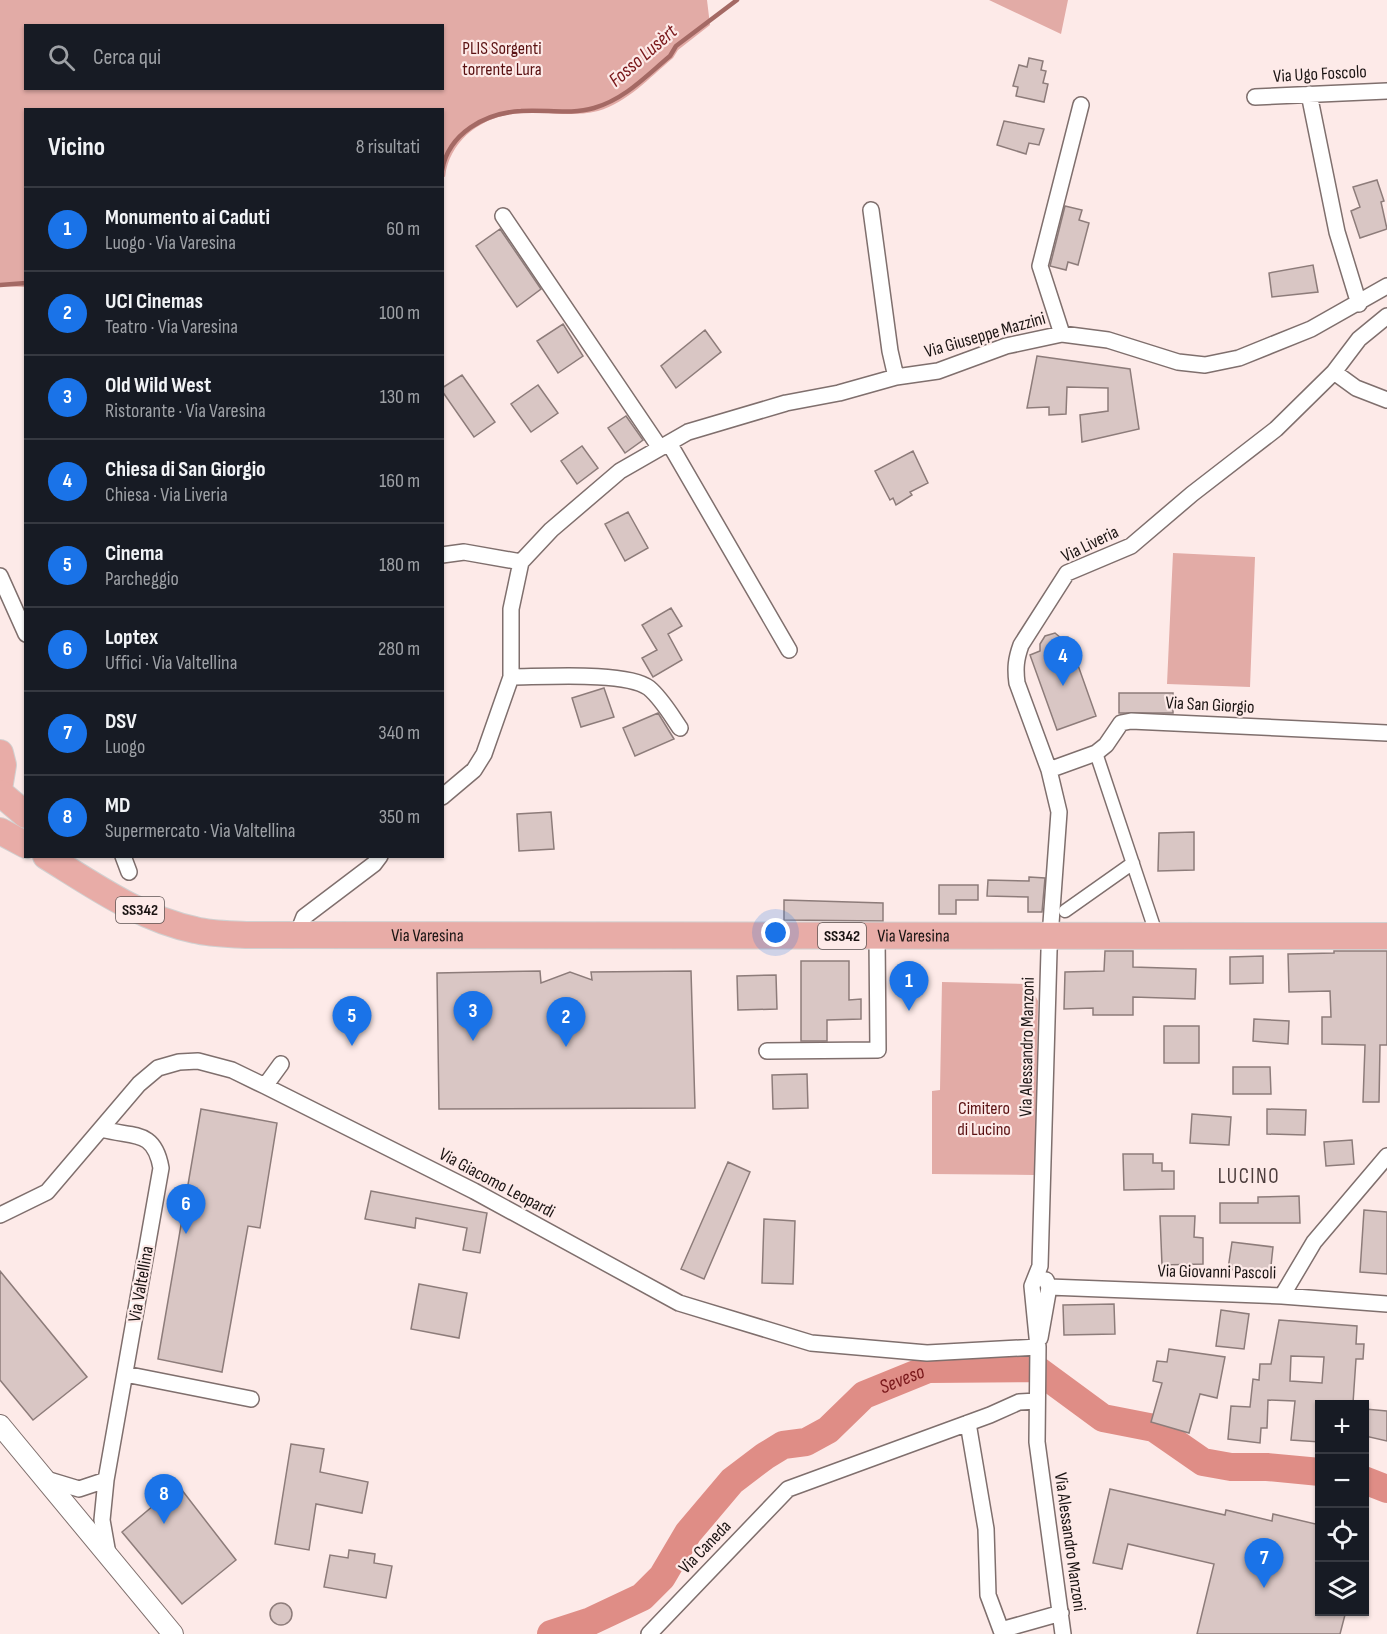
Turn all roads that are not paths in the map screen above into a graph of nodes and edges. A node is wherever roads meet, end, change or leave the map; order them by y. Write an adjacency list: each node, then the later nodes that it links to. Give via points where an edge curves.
1 (1387, 91): 2 (street, Via Ugo Foscolo)
2 (1309, 94): 3 (street, Via Ugo Foscolo); 8 (street, via 1337,232)
3 (1255, 97)
4 (1081, 105): 10 (street, via 1040,266)
5 (871, 210): 12 (street)
6 (503, 216): 14 (street)
7 (1387, 286): 8 (street, Via Giuseppe Mazzini)
8 (1359, 304): 10 (street, Via Giuseppe Mazzini, via 1311,329 1239,358 1205,365 1178,362 1108,340)
9 (1387, 316): 11 (street, Via Liveria, via 1359,339)
10 (1062, 334): 12 (street, Via Giuseppe Mazzini, via 1023,340 938,371)
11 (1334, 372): 13 (street, via 1356,388); 25 (street, Via Liveria, via 1276,429 1131,546 1067,573 1021,645 1015,669)
12 (896, 377): 14 (street, Via Giuseppe Mazzini, via 775,406 688,432)
13 (1387, 400)
14 (665, 445): 16 (street, Via Giuseppe Mazzini, via 620,471); 19 (street)
15 (444, 555): 16 (street, via 464,552)
16 (520, 562): 20 (street, via 511,609)
17 (0, 576): 18 (street)
18 (24, 630)
19 (789, 650)
20 (511, 677): 21 (street, via 634,682 660,699); 28 (street, via 484,754 474,770)
21 (680, 728)
22 (1387, 733): 24 (street, Via San Giorgio, via 1131,721 1121,723)
23 (0, 753): 26 (main road)
24 (1096, 753): 25 (street, Via San Giorgio); 36 (street)
25 (1049, 770): 42 (street, Via Liveria, via 1059,812)
26 (0, 783)
27 (0, 793): 29 (main road)
28 (444, 795)
29 (24, 813)
30 (0, 831): 31 (main road)
31 (24, 843)
32 (49, 858): 39 (main road, SS342, via 122,902 168,923)
33 (81, 858): 39 (main road, SS342, via 146,895)
34 (124, 858): 37 (street)
35 (378, 858): 40 (street, via 304,917)
36 (1133, 863): 38 (street); 43 (street)
37 (129, 872)
38 (1065, 911)
39 (246, 935): 40 (main road, SS342)
40 (297, 935): 41 (main road, Via Varesina / SS342)
41 (877, 936): 42 (main road, Via Varesina / SS342); 45 (street, via 878,1050)
42 (1051, 936): 43 (main road, Via Varesina / SS342); 51 (street, Via Alessandro Manzoni)
43 (1157, 936): 44 (main road, Via Varesina / SS342)
44 (1387, 936)
45 (767, 1051)
46 (281, 1064): 47 (street)
47 (266, 1086): 48 (street, Via Giacomo Leopardi, via 232,1070 198,1061 178,1062 158,1068); 55 (street, Via Giacomo Leopardi, via 474,1191 679,1303 811,1343 927,1353)
48 (102, 1129): 50 (street, Via Giacomo Leopardi, via 47,1192); 56 (street, Via Valtellina, via 145,1138 153,1146 161,1168)
49 (1387, 1156): 53 (street, Via Giovanni Pascoli, via 1314,1242)
50 (0, 1215)
51 (1040, 1266): 52 (street, Via Alessandro Manzoni); 55 (street, Via Alessandro Manzoni, via 1032,1286)
52 (1049, 1287): 53 (street, Via Giovanni Pascoli); 55 (street, Via Alessandro Manzoni)
53 (1282, 1296): 54 (street)
54 (1387, 1304)
55 (1038, 1353): 57 (street, Via Alessandro Manzoni)
56 (125, 1374): 58 (street); 62 (street, Via Valtellina)
57 (1037, 1396): 59 (street); 64 (street, Via Alessandro Manzoni, via 1038,1462)
58 (251, 1399)
59 (968, 1423): 64 (street, via 986,1530 988,1595 1001,1630); 66 (street, Via Caneda, via 788,1489)
60 (0, 1425): 61 (street)
61 (44, 1478): 62 (street, via 79,1489); 63 (street)
62 (106, 1480): 63 (street, Via Valtellina, via 102,1520)
63 (109, 1557): 65 (street)
64 (1061, 1613): 67 (street, Via Alessandro Manzoni)
65 (173, 1634)
66 (650, 1634)
67 (1063, 1634)

